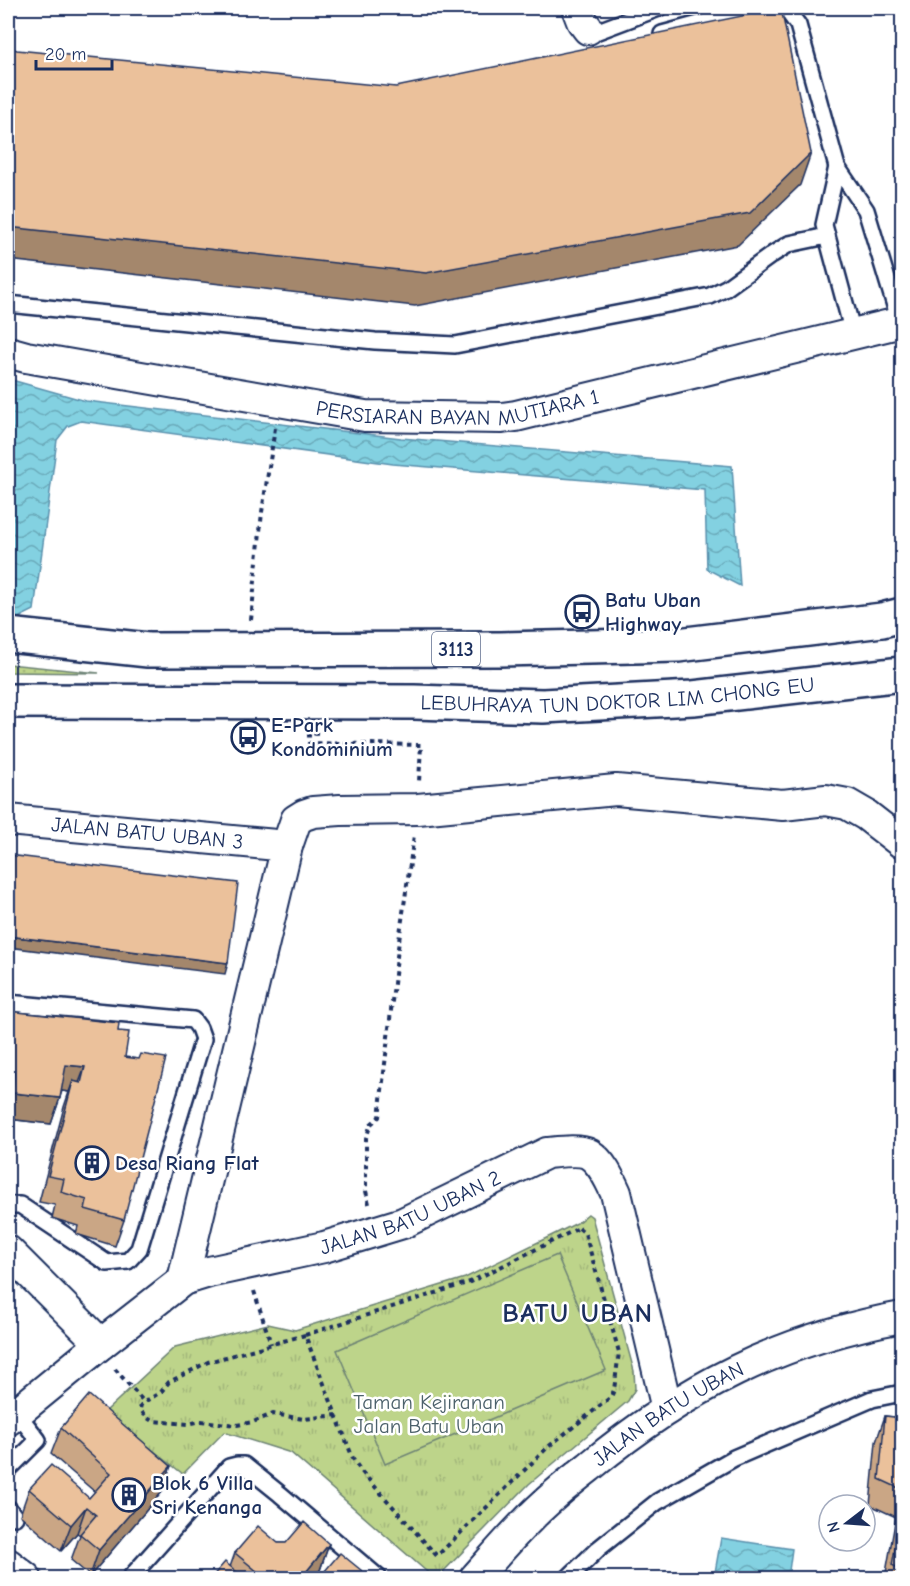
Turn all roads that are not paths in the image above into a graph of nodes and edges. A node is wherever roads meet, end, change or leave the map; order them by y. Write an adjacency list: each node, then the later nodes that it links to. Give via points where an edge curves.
1 (659, 8): 4 (lane, via 598,31)
2 (759, 8): 5 (lane)
3 (774, 8): 6 (lane, via 787,10 798,25)
4 (583, 18)
5 (647, 38)
6 (837, 167): 7 (lane, via 824,225); 9 (lane, via 866,210)
7 (827, 236): 8 (lane, via 789,244 710,296 455,345 375,341); 10 (lane)
8 (8, 304)
9 (901, 322): 10 (street, PERSIARAN BAYAN MUTIARA 1)
10 (854, 333): 11 (street, PERSIARAN BAYAN MUTIARA 1, via 502,418 366,416)
11 (8, 352)
12 (903, 615): 13 (highway, 3113, via 678,645 500,649 148,650)
13 (8, 634)
14 (903, 674): 15 (highway, LEBUHRAYA TUN DOKTOR LIM CHONG EU, via 693,698 543,706)
15 (8, 701)
16 (8, 820): 18 (street, JALAN BATU UBAN 3)
17 (903, 843): 18 (street, via 866,814 847,804 826,800 783,805 616,790 418,809 313,812 296,820)
18 (287, 846): 22 (street)
19 (8, 1003): 20 (lane, via 193,1020 203,1039 139,1249 128,1261 107,1263 20,1205)
20 (8, 1205)
21 (8, 1251): 24 (street)
22 (183, 1280): 24 (street, JALAN BATU UBAN 2); 26 (street, JALAN BATU UBAN 2, via 324,1247 403,1223 547,1153 588,1154 605,1171 616,1193)
23 (903, 1317): 26 (street, JALAN BATU UBAN, via 846,1329 763,1358 700,1388)
24 (108, 1356): 27 (street, JALAN BATU UBAN 2)
25 (903, 1393): 34 (lane, via 872,1399 734,1458 657,1502)
26 (667, 1409): 33 (street, JALAN BATU UBAN, via 558,1492)
27 (12, 1417): 28 (lane, via 38,1440)
28 (8, 1470)
29 (8, 1564): 30 (street)
30 (26, 1578)
31 (130, 1578): 32 (lane, via 229,1467 244,1465)
32 (379, 1578)
33 (475, 1578)
34 (568, 1578)

